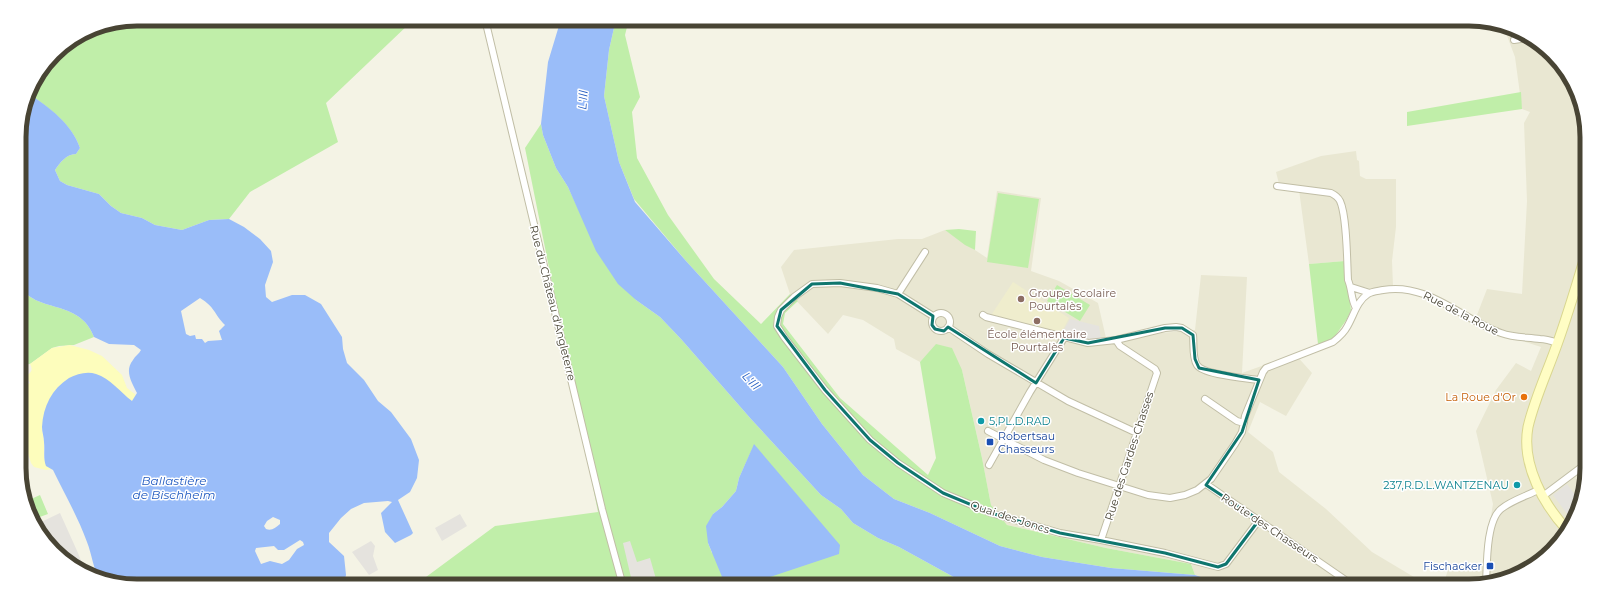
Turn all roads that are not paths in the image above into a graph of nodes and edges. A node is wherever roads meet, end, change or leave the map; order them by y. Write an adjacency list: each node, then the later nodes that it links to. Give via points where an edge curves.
1 (487, 26): 33 (street, Rue du Château d'Angleterre)
2 (1521, 39): 3 (street)
3 (1514, 40)
4 (1277, 186): 7 (street, via 1331,193 1336,196 1343,210 1348,280)
5 (925, 252): 9 (street)
6 (1580, 273): 16 (main road)
7 (1351, 287): 8 (street); 10 (street, via 1352,303)
8 (1370, 293): 10 (street); 16 (street, Rue de la Roue, via 1394,288 1413,290 1427,294 1500,333)
9 (898, 294): 12 (street); 31 (street, Quai des Joncs, via 848,284 812,284 781,310 777,326 825,390 870,440 898,463 943,493 991,513 1060,533)
10 (1356, 308): 17 (street, via 1347,327 1333,342 1266,368)
11 (983, 315): 14 (street)
12 (933, 316): 13 (street, via 938,313 946,314 950,319); 13 (street, via 932,325 936,329 944,331)
13 (948, 327): 18 (street)
14 (1064, 338): 15 (street, via 1088,343); 18 (street)
15 (1116, 340): 17 (street, via 1164,328 1182,328 1193,335 1195,359 1200,368 1219,374); 22 (street, Rue des Gardes-Chasses, via 1120,346 1155,369 1157,373)
16 (1558, 343): 28 (main road, via 1532,414 1527,436 1531,469)
17 (1259, 380): 20 (street)
18 (1036, 383): 22 (street, via 1068,402); 23 (street)
19 (1205, 400): 20 (street, via 1237,421)
20 (1244, 422): 26 (street, via 1235,444)
21 (988, 431): 23 (street)
22 (1137, 433): 27 (street, Rue des Gardes-Chasses)
23 (1002, 440): 24 (street); 27 (street, via 1058,465)
24 (989, 465)
25 (1580, 467): 28 (street)
26 (1206, 484): 27 (street, via 1185,496 1170,498 1148,495); 29 (street, Route des Chasseurs)
27 (1120, 486): 31 (street, Rue des Gardes-Chasses)
28 (1541, 492): 30 (main road); 32 (street, via 1501,509 1496,515 1490,533)
29 (1259, 520): 31 (street, Quai des Joncs, via 1226,564 1218,567); 34 (street, Route des Chasseurs)
30 (1564, 526)
31 (1102, 540)
32 (1486, 578)
33 (620, 579)
34 (1344, 579)

